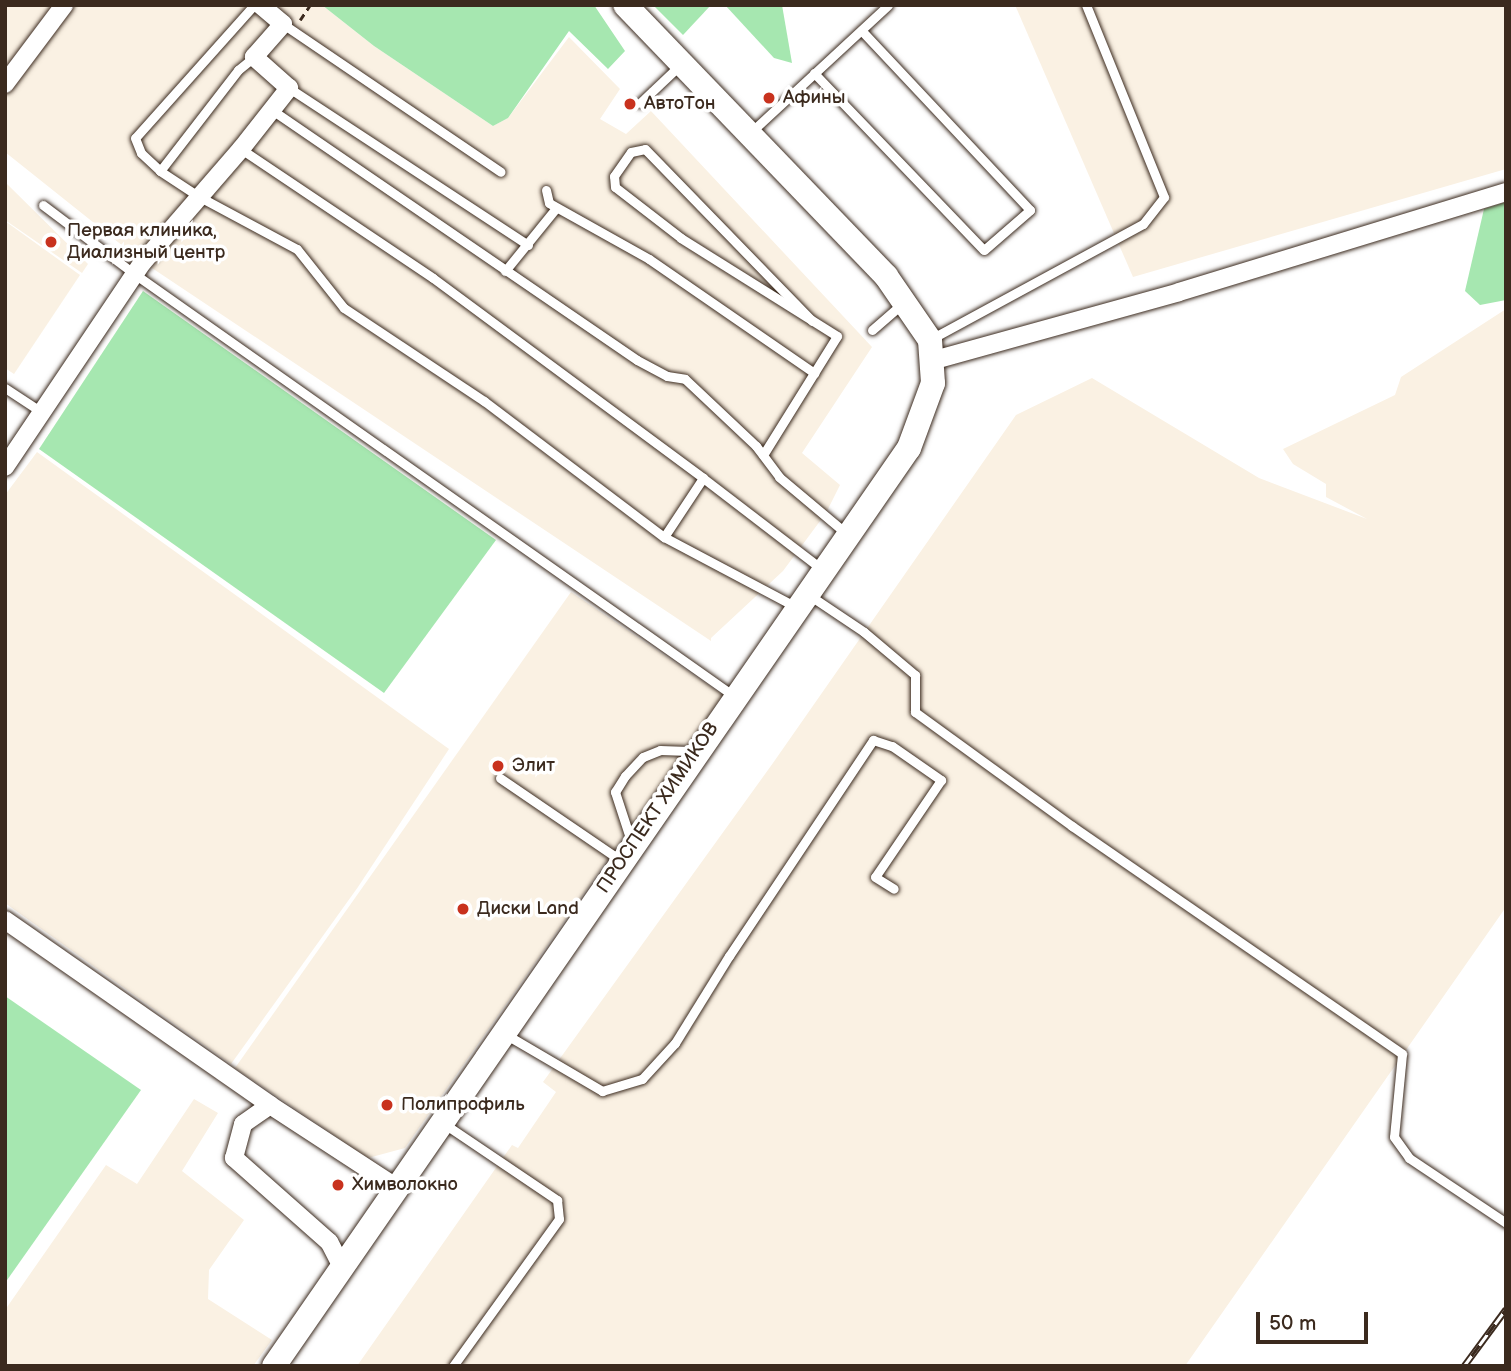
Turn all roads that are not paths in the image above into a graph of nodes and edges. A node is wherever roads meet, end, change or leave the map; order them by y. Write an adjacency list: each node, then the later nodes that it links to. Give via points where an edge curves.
1 (64, 5): 12 (street)
2 (254, 5): 18 (lane, via 135,138 141,153)
3 (260, 5): 7 (street)
4 (625, 5): 10 (main road)
5 (888, 5): 8 (lane)
6 (1086, 5): 31 (lane, via 1164,197 1143,225)
7 (287, 27): 9 (street); 19 (lane)
8 (862, 31): 11 (lane); 11 (lane, via 1030,210 984,250)
9 (254, 57): 13 (street); 18 (lane, via 238,70)
10 (681, 64): 14 (lane); 16 (main road)
11 (814, 73): 16 (lane)
12 (5, 84)
13 (289, 88): 15 (street); 25 (lane)
14 (640, 103)
15 (272, 110): 17 (street); 26 (lane)
16 (749, 134): 28 (main road, via 886,276)
17 (241, 149): 22 (street); 37 (lane, via 433,278)
18 (160, 171): 22 (lane)
19 (501, 172)
20 (546, 190): 24 (lane, via 549,203)
21 (1506, 192): 31 (street, via 1180,292)
22 (198, 196): 27 (street); 39 (lane, via 297,249 344,309 484,401)
23 (43, 205): 27 (lane)
24 (556, 208): 25 (lane); 32 (lane, via 649,259)
25 (528, 245): 26 (lane)
26 (505, 271): 35 (lane, via 637,360 667,376 685,379)
27 (136, 275): 34 (street); 42 (lane)
28 (904, 302): 30 (lane); 31 (main road)
29 (812, 321): 29 (lane, via 646,149 631,152 614,176 615,187 681,238); 32 (lane, via 837,337)
30 (872, 330)
31 (931, 361): 38 (main road, ПРОСПЕКТ ХИМИКОВ, via 909,448)
32 (814, 373): 35 (lane)
33 (5, 388): 34 (lane)
34 (43, 413): 36 (street)
35 (762, 455): 38 (lane, via 779,477)
36 (5, 467)
37 (703, 478): 39 (lane); 40 (lane)
38 (848, 535): 40 (main road, ПРОСПЕКТ ХИМИКОВ)
39 (664, 537): 41 (lane)
40 (824, 570): 41 (main road, ПРОСПЕКТ ХИМИКОВ)
41 (803, 601): 42 (main road, ПРОСПЕКТ ХИМИКОВ); 52 (lane, via 864,632 915,675 915,712 1402,1054 1394,1137 1409,1158)
42 (734, 696): 43 (main road, ПРОСПЕКТ ХИМИКОВ)
43 (697, 751): 45 (main road, ПРОСПЕКТ ХИМИКОВ); 45 (lane, via 660,750 643,757 625,776 615,792)
44 (500, 778): 45 (lane)
45 (627, 853): 48 (main road, ПРОСПЕКТ ХИМИКОВ)
46 (894, 889): 48 (lane, via 874,877 941,780 892,746 873,740 675,1043 642,1079 602,1091)
47 (5, 920): 49 (street)
48 (504, 1033): 50 (main road, ПРОСПЕКТ ХИМИКОВ)
49 (270, 1105): 51 (street); 53 (street, via 243,1124 234,1158 329,1242)
50 (442, 1122): 51 (main road, ПРОСПЕКТ ХИМИКОВ); 55 (lane, via 557,1200 559,1219)
51 (396, 1188): 53 (main road, ПРОСПЕКТ ХИМИКОВ)
52 (1506, 1223)
53 (342, 1267): 54 (main road, ПРОСПЕКТ ХИМИКОВ)
54 (274, 1366)
55 (453, 1366)

